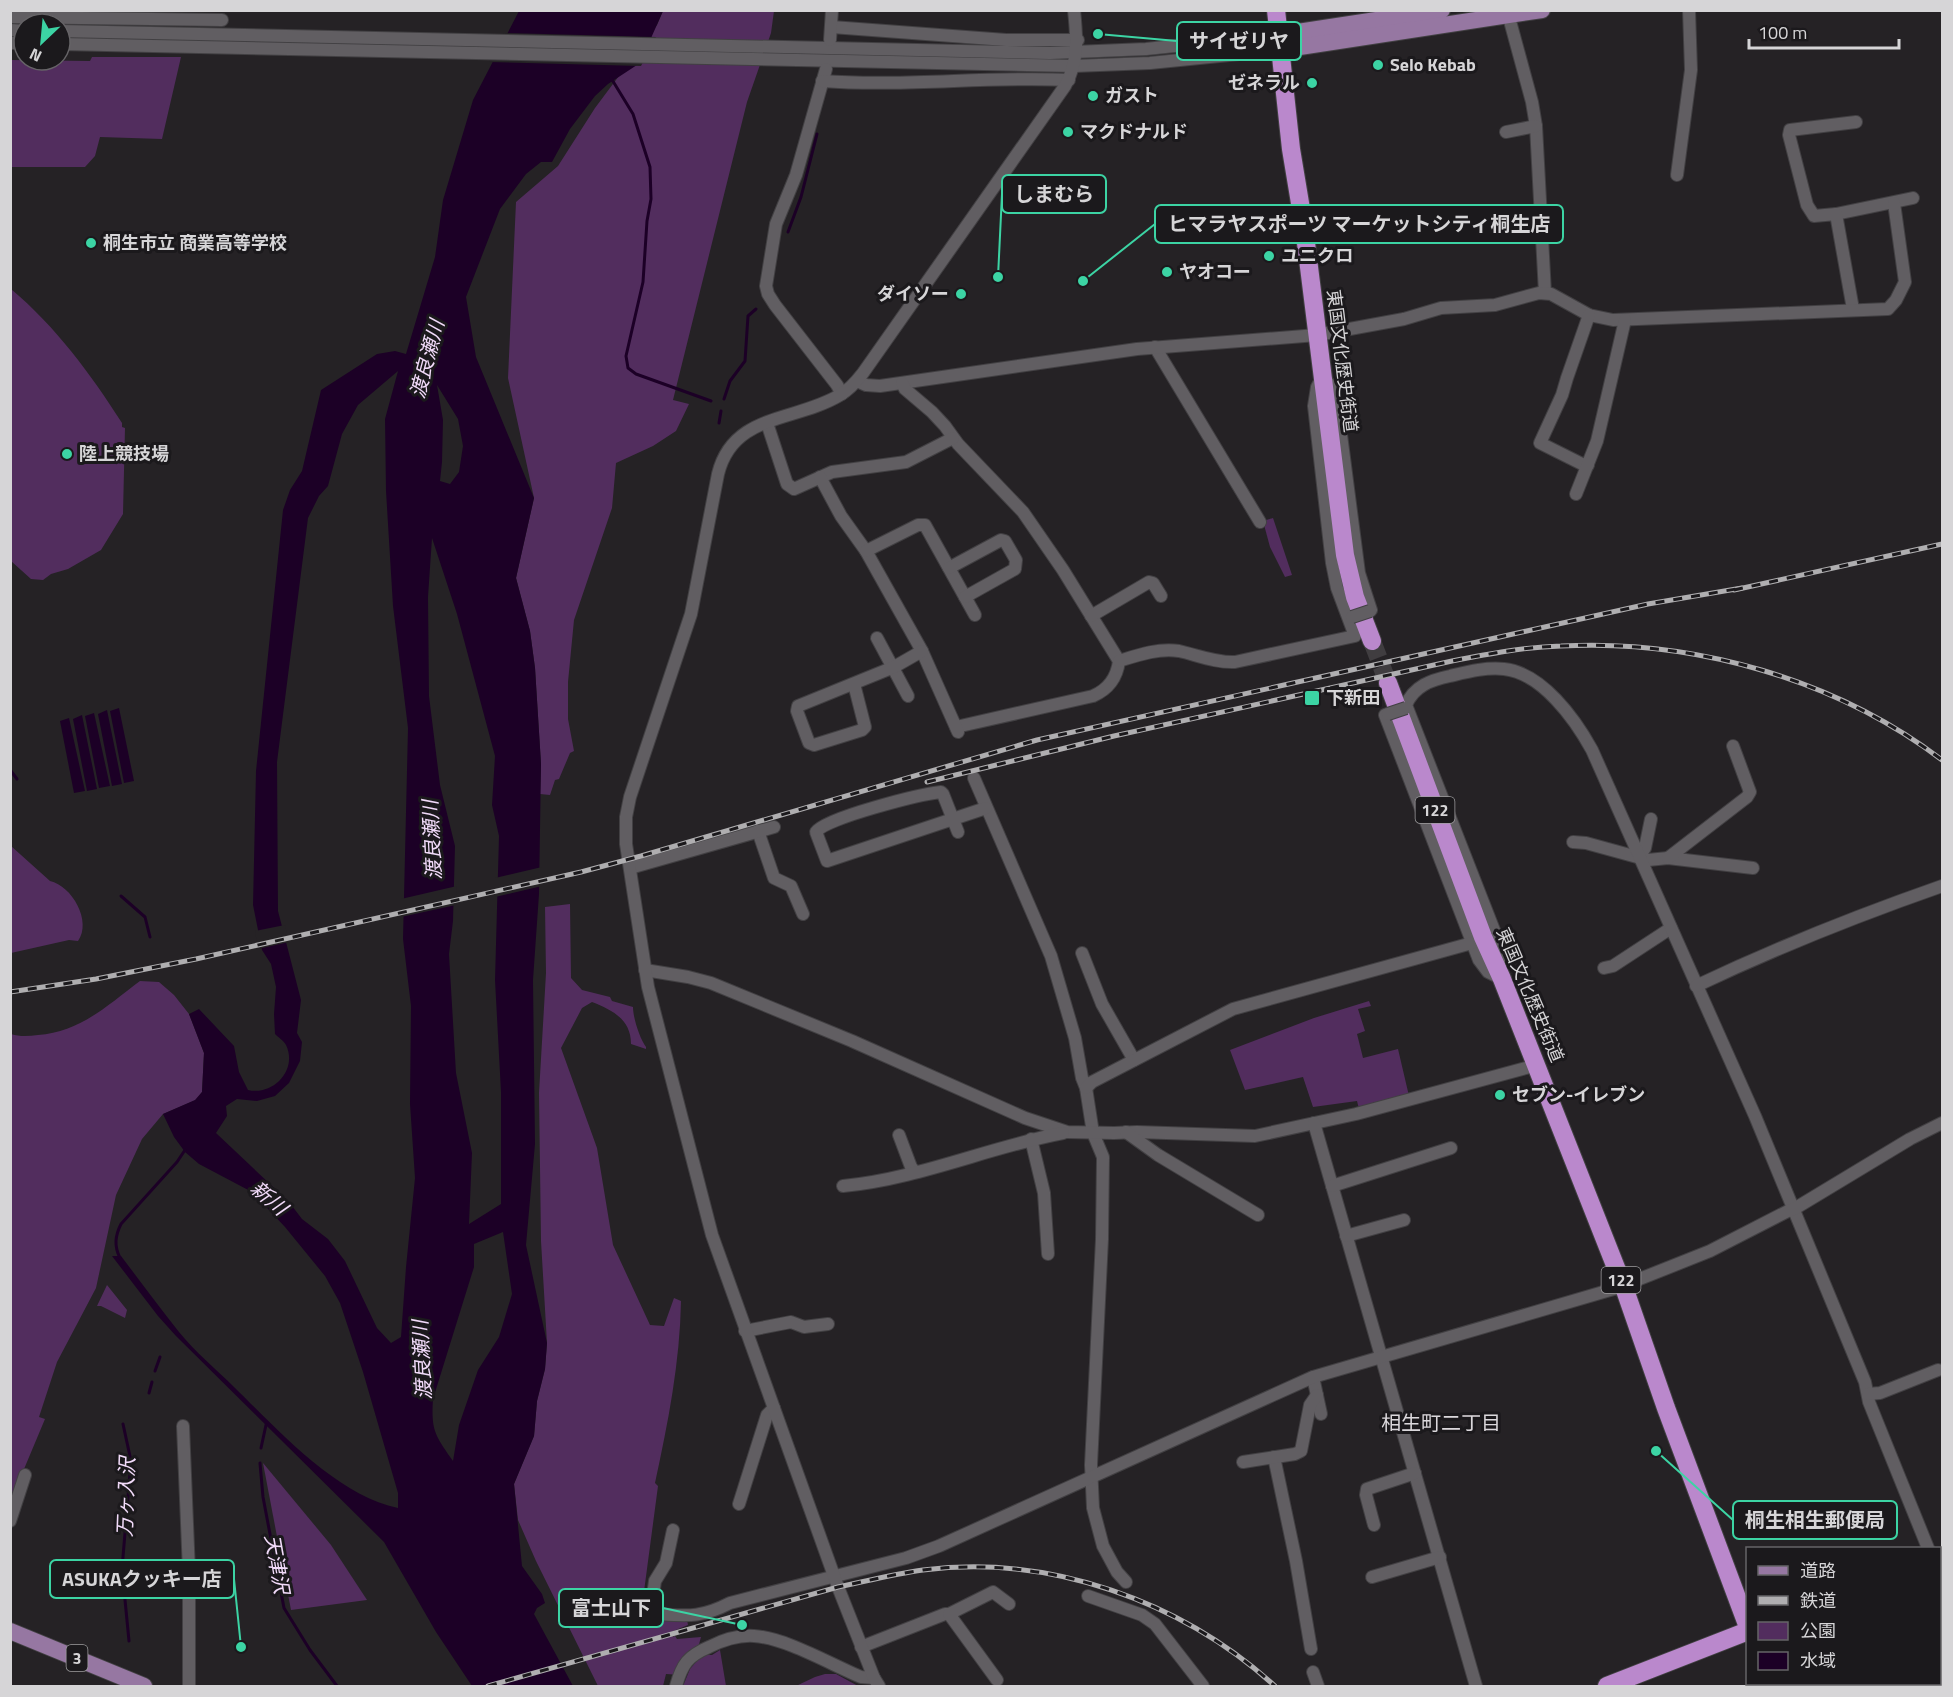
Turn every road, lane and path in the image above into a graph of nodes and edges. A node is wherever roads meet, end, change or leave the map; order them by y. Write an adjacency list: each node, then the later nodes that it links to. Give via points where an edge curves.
1 (832, 10): 13 (street, via 831,33 900,31 1006,40)
2 (1074, 10): 13 (street)
3 (1276, 10): 14 (highway, 東国文化歴史街道)
4 (1442, 10): 14 (main road)
5 (1542, 10): 7 (main road)
6 (1689, 10): 23 (street, via 1691,70)
7 (1507, 13): 14 (main road); 21 (street)
8 (174, 15): 9 (street); 10 (street)
9 (10, 17)
10 (222, 20)
11 (72, 32): 12 (street)
12 (156, 40): 15 (street); 17 (street)
13 (1078, 40): 16 (street)
14 (1279, 43): 16 (street); 18 (street, via 1161,63); 31 (highway, 東国文化歴史街道)
15 (72, 44)
16 (1077, 53): 17 (street); 18 (street)
17 (807, 55): 18 (street)
18 (1074, 66): 19 (street)
19 (1069, 80): 34 (street); 36 (street, via 939,82 824,75 796,175 774,232 766,286 775,305)
20 (1856, 122): 26 (street, via 1790,130 1810,212 1814,216)
21 (1536, 126): 22 (street); 27 (street)
22 (1506, 132)
23 (1677, 175)
24 (1913, 198): 25 (street)
25 (1894, 203): 26 (street); 28 (street, via 1905,282 1888,309)
26 (1836, 214): 28 (street)
27 (1545, 293): 29 (street); 31 (street, via 1495,305 1441,308)
28 (1853, 309): 30 (street)
29 (1589, 315): 30 (street); 39 (street, via 1562,395 1540,443)
30 (1625, 320): 39 (street)
31 (1317, 335): 32 (street); 33 (highway, 東国文化歴史街道)
32 (1155, 348): 35 (street); 42 (street)
33 (1323, 376): 49 (street, via 1314,406 1332,563); 49 (street, bridge, via 1337,404 1359,573 1371,610); 51 (highway, 東国文化歴史街道, via 1345,555)
34 (857, 381): 35 (street, via 866,386); 36 (street)
35 (902, 382): 38 (street)
36 (842, 394): 37 (street)
37 (767, 423): 40 (street, via 789,486 797,488); 69 (street, via 742,434 723,460 691,614 627,808)
38 (953, 438): 40 (street, via 906,462 836,471); 48 (street, via 1023,512)
39 (1588, 465): 41 (street)
40 (819, 477): 43 (street)
41 (1576, 494)
42 (1260, 522)
43 (866, 551): 44 (street, via 921,524 928,529); 52 (street)
44 (949, 568): 46 (street); 46 (street, via 1001,540 1016,560 1015,569)
45 (1161, 596): 48 (street, via 1149,582)
46 (965, 597): 47 (street)
47 (975, 615)
48 (1091, 616): 53 (street)
49 (1350, 618): 53 (street, via 1355,636 1235,662 1172,650)
50 (877, 638): 54 (street)
51 (1372, 641)
52 (922, 651): 53 (street, via 957,729 1093,696 1110,684); 54 (street)
53 (1119, 661)
54 (894, 668): 56 (street); 57 (street)
55 (1388, 683): 78 (highway, 東国文化歴史街道 / 122)
56 (854, 684): 56 (street, via 865,727 814,745 809,743 798,706)
57 (908, 696)
58 (1406, 708): 67 (street, via 1414,692 1432,680 1491,669 1525,675 1559,703 1581,730 1610,786); 74 (street, bridge, via 1385,715); 78 (street, via 1501,950)
59 (1733, 746): 68 (street, via 1750,792)
60 (974, 778): 61 (street)
61 (986, 808): 63 (street); 82 (street, via 1052,956)
62 (1651, 819): 67 (street, via 1645,848)
63 (956, 826): 63 (street, via 827,861 816,832 847,815 938,792 943,794)
64 (774, 827): 65 (street)
65 (758, 831): 69 (street); 72 (street, via 774,878 791,886)
66 (1573, 842): 67 (street)
67 (1639, 857): 68 (street); 73 (street)
68 (1668, 858): 70 (street)
69 (630, 868): 77 (street)
70 (1753, 868)
71 (1942, 886): 79 (street)
72 (803, 914)
73 (1671, 928): 76 (street); 79 (street)
74 (1472, 943): 78 (street, via 1482,967 1492,975); 80 (street, via 1233,1009)
75 (1082, 953): 80 (street, via 1102,1004)
76 (1604, 968)
77 (645, 970): 85 (street, via 711,983 1025,1118); 101 (street, via 712,1235)
78 (1500, 975): 81 (highway, 東国文化歴史街道 / 122)
79 (1696, 986): 94 (street)
80 (1134, 1060): 82 (street)
81 (1537, 1065): 83 (street); 99 (highway, 東国文化歴史街道 / 122)
82 (1086, 1088): 87 (street)
83 (1314, 1123): 86 (street, via 1255,1136); 93 (street)
84 (1942, 1123): 94 (street)
85 (1067, 1132): 87 (street); 89 (street)
86 (1126, 1132): 87 (street); 95 (street)
87 (1093, 1133): 114 (street, via 1101,1148 1104,1171)
88 (898, 1135): 91 (street)
89 (1031, 1139): 91 (street); 98 (street, via 1044,1193)
90 (1451, 1148): 93 (street)
91 (915, 1172): 92 (street)
92 (843, 1186)
93 (1332, 1186): 97 (street)
94 (1794, 1209): 99 (street, via 1710,1251); 105 (street)
95 (1258, 1215)
96 (1404, 1220): 97 (street)
97 (1346, 1236): 102 (street)
98 (1048, 1254)
99 (1623, 1286): 102 (street); 127 (highway, 東国文化歴史街道 / 122)
100 (828, 1324): 101 (street, via 804,1327 791,1322)
101 (745, 1331): 107 (street)
102 (1381, 1357): 104 (street); 112 (street)
103 (1938, 1370): 105 (street)
104 (1313, 1377): 106 (street); 114 (street)
105 (1868, 1394): 119 (street)
106 (1317, 1395): 108 (street); 110 (street, via 1310,1405 1301,1451)
107 (774, 1408): 115 (street, via 766,1415); 121 (street)
108 (1321, 1414)
109 (183, 1426): 136 (street)
110 (1274, 1457): 111 (street); 131 (street)
111 (1243, 1462)
112 (1415, 1473): 117 (street, via 1367,1490); 120 (street)
113 (25, 1475): 116 (street)
114 (1092, 1477): 121 (street, via 939,1546); 123 (street, via 1098,1533)
115 (739, 1504)
116 (10, 1521)
117 (1374, 1525)
118 (673, 1530): 121 (street, via 666,1563 655,1581 651,1610 656,1614 699,1616 730,1603)
119 (1928, 1547)
120 (1440, 1557): 122 (street); 140 (street)
121 (835, 1575): 130 (street)
122 (1372, 1577)
123 (1126, 1582)
124 (1088, 1596): 138 (street, via 1133,1611 1155,1624)
125 (1009, 1604): 126 (street, via 993,1592)
126 (949, 1614): 130 (street); 133 (street)
127 (1746, 1624)
128 (1746, 1630): 141 (highway, 東国文化歴史街道 / 122)
129 (10, 1631): 135 (main road, 3)
130 (861, 1647): 134 (street)
131 (1311, 1649)
132 (1313, 1672): 139 (street)
133 (996, 1680)
134 (877, 1682): 137 (street, via 778,1641 749,1636 716,1644 691,1656)
135 (144, 1686)
136 (189, 1686)
137 (676, 1686)
138 (1203, 1686)
139 (1318, 1686)
140 (1476, 1686)
141 (1607, 1686)

